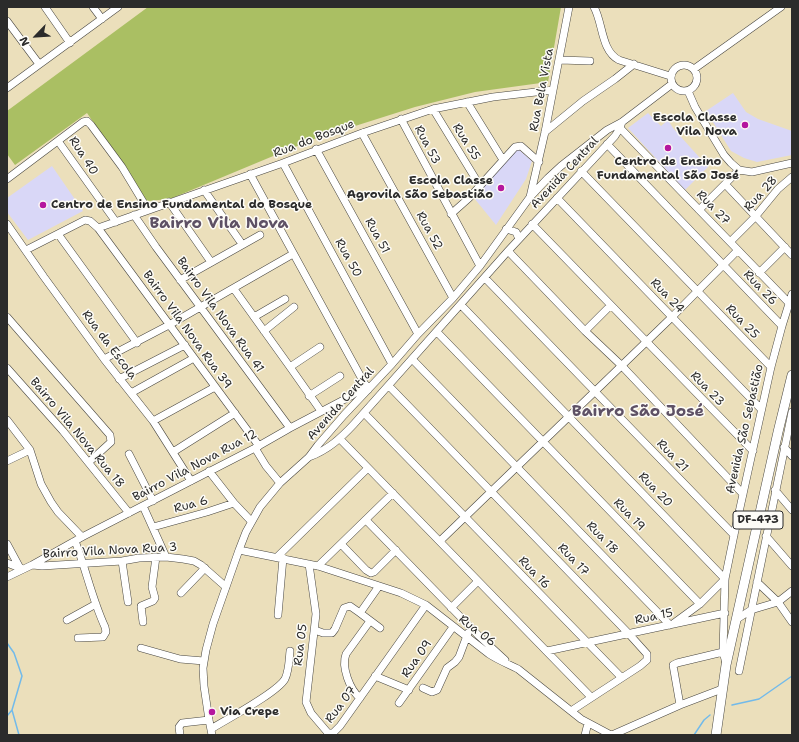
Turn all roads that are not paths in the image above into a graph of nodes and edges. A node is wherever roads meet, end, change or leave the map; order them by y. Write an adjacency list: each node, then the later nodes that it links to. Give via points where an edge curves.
1 (45, 7): 9 (street)
2 (93, 7): 7 (street)
3 (118, 7): 7 (street)
4 (570, 7): 10 (street, Rua Bela Vista)
5 (594, 7): 13 (street, via 610,52 615,58)
6 (781, 7): 14 (street)
7 (102, 19): 9 (street)
8 (7, 21): 12 (street)
9 (70, 43): 12 (street)
10 (560, 60): 11 (street); 18 (street, Rua Bela Vista)
11 (590, 61)
12 (39, 64): 17 (street)
13 (634, 64): 15 (street); 24 (street)
14 (694, 69): 15 (street, via 682,64 674,68); 19 (street, via 697,81 694,87)
15 (670, 76): 16 (street)
16 (672, 84): 19 (street, via 679,90); 23 (street, Avenida Central)
17 (7, 88)
18 (553, 90): 20 (street, Rua do Bosque); 24 (street, Rua Bela Vista)
19 (688, 90): 33 (street, via 724,155)
20 (466, 102): 21 (street, Rua do Bosque); 29 (street)
21 (433, 109): 22 (street, Rua do Bosque); 39 (street, Rua 55)
22 (401, 119): 25 (street, Rua do Bosque); 47 (street, Rua 53)
23 (621, 125): 27 (street, Avenida Central); 41 (street, Avenida Central, via 607,130 560,166); 45 (street, Rua 27)
24 (546, 132): 30 (street, Rua Bela Vista)
25 (362, 133): 28 (street, Rua do Bosque); 76 (street, Rua 52)
26 (58, 141): 37 (street); 44 (street, Rua 40, via 82,122 89,122 122,167); 50 (street, Rua 40)
27 (607, 144): 34 (street, Avenida Central); 69 (street, Rua 26)
28 (316, 150): 31 (street, Rua do Bosque); 91 (street, Rua 51)
29 (503, 160): 30 (street, via 518,146); 39 (street)
30 (539, 162): 41 (street, Rua Bela Vista)
31 (283, 163): 35 (street, Rua do Bosque); 99 (street, Rua 50)
32 (792, 163): 33 (street, via 752,172)
33 (739, 170): 38 (street)
34 (581, 172): 42 (street, Avenida Central); 74 (street, Rua 25)
35 (250, 174): 40 (street, Rua do Bosque); 65 (street)
36 (792, 177): 48 (street, Rua 28, via 778,189)
37 (7, 179)
38 (726, 185): 45 (street); 48 (street)
39 (480, 186): 47 (street)
40 (204, 190): 43 (street, Rua do Bosque); 60 (street)
41 (533, 194): 49 (street, Avenida Central)
42 (557, 198): 52 (street, Avenida Central); 84 (street, Rua 24)
43 (170, 202): 44 (street, Rua do Bosque); 67 (street)
44 (148, 210): 46 (street, Rua do Bosque)
45 (699, 210): 59 (street, Rua 27)
46 (134, 214): 50 (street, Rua do Bosque); 72 (street, Bairro Vila Nova Rua 41)
47 (451, 214): 68 (street, Rua 53)
48 (756, 217): 59 (street, Rua 28); 61 (street)
49 (512, 221): 54 (street, Avenida Central); 55 (street, via 517,229)
50 (116, 222): 53 (street, Rua do Bosque)
51 (7, 224): 62 (street, Rua da Escola)
52 (532, 224): 55 (street, Avenida Central); 80 (street, Rua 23)
53 (98, 228): 56 (street, via 85,220); 86 (street, Bairro Vila Nova Rua 39)
54 (506, 229): 58 (street, via 516,232); 68 (street, Avenida Central)
55 (525, 233): 58 (street, Avenida Central)
56 (58, 234): 62 (street); 93 (street)
57 (260, 235): 60 (street)
58 (519, 239): 64 (street, Avenida Central)
59 (730, 242): 63 (street, Rua 27)
60 (242, 244): 67 (street)
61 (784, 247): 66 (street); 70 (street)
62 (26, 250): 97 (street, Rua da Escola)
63 (738, 250): 69 (street); 70 (street, Rua 27)
64 (508, 251): 71 (street, Avenida Central); 89 (street)
65 (293, 254): 73 (street); 109 (street)
66 (792, 255)
67 (211, 262): 72 (street)
68 (480, 266): 76 (street, Avenida Central)
69 (723, 266): 74 (street); 87 (street, Rua 26)
70 (759, 273): 78 (street, Rua 27)
71 (485, 278): 79 (street, Avenida Central); 110 (street, Rua 21)
72 (180, 280): 82 (street, Bairro Vila Nova Rua 41)
73 (234, 289): 82 (street); 83 (street)
74 (698, 292): 84 (street); 103 (street, Rua 25)
75 (792, 294): 78 (street, Avenida São Sebastião)
76 (453, 298): 91 (street, Avenida Central)
77 (285, 299): 83 (street)
78 (789, 303): 87 (street, Avenida São Sebastião)
79 (461, 305): 90 (street, Avenida Central); 119 (street, Rua 20)
80 (610, 306): 89 (street); 92 (street, Rua 23)
81 (294, 307): 88 (street)
82 (200, 308): 86 (street); 123 (street, Bairro Vila Nova Rua 41)
83 (254, 317): 88 (street)
84 (672, 317): 92 (street); 113 (street, Rua 24)
85 (8, 319): 135 (street, via 112,439 110,444)
86 (170, 325): 93 (street); 94 (street, Bairro Vila Nova Rua 39)
87 (782, 326): 103 (street, Avenida São Sebastião)
88 (264, 331): 101 (street)
89 (585, 331): 100 (street)
90 (437, 332): 98 (street, Avenida Central); 125 (street, Rua 19)
91 (418, 334): 99 (street, Avenida Central)
92 (645, 341): 100 (street); 129 (street, Rua 23)
93 (137, 343): 97 (street)
94 (185, 345): 96 (street, Bairro Vila Nova Rua 39); 106 (street)
95 (320, 348): 101 (street)
96 (194, 358): 108 (street, Bairro Vila Nova Rua 39); 111 (street)
97 (104, 359): 106 (street, Rua da Escola)
98 (412, 359): 107 (street, Avenida Central); 136 (street, Rua 18)
99 (392, 364): 109 (street, Avenida Central)
100 (620, 365): 110 (street); 144 (street)
101 (290, 367): 112 (street)
102 (7, 368): 135 (street, Bairro Vila Nova Rua 18)
103 (771, 368): 113 (street, Avenida São Sebastião)
104 (792, 375): 195 (main road, Avenida São Sebastião / DF-473)
105 (340, 376): 112 (street)
106 (119, 379): 111 (street, Rua da Escola)
107 (388, 386): 117 (street, Avenida Central); 142 (street, Rua 17)
108 (215, 387): 116 (street, Bairro Vila Nova Rua 39); 121 (street)
109 (367, 388): 114 (street, Bairro Vila Nova Rua 12); 118 (street, Avenida Central)
110 (595, 392): 119 (street); 154 (street, Rua 21)
111 (131, 393): 121 (street, Rua da Escola)
112 (309, 396): 114 (street)
113 (761, 409): 129 (street, Avenida São Sebastião)
114 (320, 412): 123 (street, Bairro Vila Nova Rua 12)
115 (792, 412): 127 (street)
116 (235, 413): 126 (street, Bairro Vila Nova Rua 39); 130 (street)
117 (364, 413): 122 (street, Avenida Central); 150 (street, Rua 16)
118 (344, 415): 122 (street); 133 (street, Avenida Central)
119 (569, 417): 125 (street); 178 (street, Rua 20)
120 (7, 420): 128 (street)
121 (153, 420): 130 (street, Rua da Escola)
122 (354, 424): 124 (street, Avenida Central)
123 (290, 428): 126 (street, Bairro Vila Nova Rua 12)
124 (340, 439): 133 (street, Avenida Central); 137 (street)
125 (542, 442): 136 (street); 188 (street, Rua 19)
126 (257, 447): 138 (street, Bairro Vila Nova Rua 12); 140 (street, Bairro Vila Nova Rua 39, via 266,466)
127 (784, 448): 132 (street); 141 (street)
128 (30, 450): 134 (street); 156 (street, via 48,497 58,512)
129 (752, 451): 144 (street, Avenida São Sebastião)
130 (173, 452): 139 (street, Rua da Escola)
131 (129, 454): 145 (street)
132 (792, 456)
133 (310, 457): 140 (street)
134 (7, 461)
135 (89, 462): 149 (street, Bairro Vila Nova Rua 18)
136 (517, 467): 142 (street); 200 (street, Rua 18)
137 (368, 468): 143 (street); 166 (street)
138 (209, 471): 139 (street, Bairro Vila Nova Rua 12); 146 (street)
139 (191, 481): 145 (street, Bairro Vila Nova Rua 12)
140 (280, 483): 152 (street)
141 (775, 490): 148 (street); 155 (street)
142 (491, 492): 150 (street); 205 (street, Rua 17)
143 (393, 494): 151 (street); 158 (street)
144 (743, 494): 154 (street, Avenida São Sebastião)
145 (153, 501): 147 (street, Bairro Vila Nova Rua 12)
146 (234, 503): 152 (street); 153 (street, Rua 6)
147 (143, 506): 149 (street, Bairro Vila Nova Rua 12); 153 (street)
148 (792, 510)
149 (129, 513): 156 (street, Bairro Vila Nova Rua 12)
150 (465, 517): 158 (street); 208 (street, Rua 16)
151 (366, 520): 160 (street); 162 (street)
152 (251, 521): 161 (street)
153 (153, 527): 165 (street)
154 (734, 535): 178 (street, Avenida São Sebastião)
155 (766, 536): 174 (street); 180 (street)
156 (82, 537): 157 (street, Bairro Vila Nova Rua 12)
157 (75, 541): 169 (street); 172 (street, Bairro Vila Nova Rua 12)
158 (440, 541): 179 (street)
159 (7, 544): 163 (street)
160 (341, 544): 162 (street, via 371,573); 173 (street)
161 (238, 550): 166 (street, Rua 06); 182 (street)
162 (396, 550): 190 (street)
163 (11, 552): 167 (street); 176 (street)
164 (156, 557): 165 (street, Bairro Vila Nova Rua 3); 168 (street, Bairro Vila Nova Rua 3); 198 (street, via 153,601 140,607)
165 (166, 557): 175 (street, Bairro Vila Nova Rua 3, via 194,561)
166 (280, 558): 171 (street, Rua 06); 194 (street)
167 (7, 559)
168 (122, 561): 169 (street, Bairro Vila Nova Rua 3); 185 (street)
169 (84, 562): 172 (street, Bairro Vila Nova Rua 3); 187 (street)
170 (7, 563): 176 (street)
171 (309, 564): 173 (street, Rua 06); 204 (street, Rua 05, via 315,607)
172 (32, 565): 176 (street, Bairro Vila Nova Rua 12)
173 (318, 566): 181 (street, Rua 06)
174 (792, 566)
175 (205, 568): 182 (street, Bairro Vila Nova Rua 3); 184 (street)
176 (21, 569): 177 (street, Bairro Vila Nova Rua 12)
177 (7, 577)
178 (726, 579): 188 (street); 193 (street, Avenida São Sebastião)
179 (478, 581): 190 (street); 210 (street)
180 (757, 582): 186 (street); 191 (street)
181 (379, 586): 189 (street, Rua 06, via 411,597); 192 (street)
182 (226, 587): 213 (street)
183 (792, 591): 186 (street)
184 (181, 593)
185 (128, 602)
186 (778, 602): 191 (street); 199 (street)
187 (96, 604): 196 (street); 207 (street, via 105,626 105,635)
188 (700, 604): 200 (street)
189 (426, 606): 201 (street, Rua 06); 217 (street, Rua 07)
190 (451, 608): 203 (street)
191 (751, 610): 195 (street); 216 (street)
192 (360, 613): 197 (street); 204 (street, via 347,606 333,632 323,633)
193 (725, 613): 200 (street, Rua 15); 212 (street, Avenida São Sebastião)
194 (278, 615)
195 (737, 619): 215 (main road, Avenida São Sebastião / DF-473)
196 (67, 620)
197 (370, 621): 202 (street); 223 (street, via 344,659 351,687)
198 (143, 622)
199 (792, 622)
200 (670, 625): 205 (street, Rua 15)
201 (453, 627): 206 (street, Rua 06); 221 (street, Rua 09)
202 (380, 628)
203 (471, 628): 206 (street); 214 (street)
204 (315, 630): 229 (street, Rua 05, via 306,702)
205 (629, 634): 208 (street, Rua 15); 218 (street, Rua 17, via 648,654 647,660)
206 (466, 636): 214 (street, Rua 06, via 498,660); 219 (street, via 459,657 448,668 437,690 432,692)
207 (78, 638)
208 (587, 643): 210 (street, Rua 15); 218 (street, Rua 16)
209 (141, 648): 213 (street, via 180,659)
210 (547, 651): 222 (street)
211 (290, 652): 230 (street, via 287,672 282,682)
212 (723, 652): 215 (street, Avenida São Sebastião); 225 (street, via 673,665)
213 (204, 661): 227 (street, via 204,686)
214 (508, 663): 226 (street, Rua 06)
215 (726, 665): 220 (main road, Avenida São Sebastião / DF-473)
216 (739, 671)
217 (375, 676): 221 (street); 223 (street, Rua 07)
218 (621, 677): 222 (street)
219 (423, 688)
220 (722, 689): 225 (street); 231 (main road, Avenida São Sebastião / DF-473)
221 (409, 690): 224 (street, Rua 09)
222 (591, 697): 226 (street)
223 (360, 698): 229 (street, Rua 07, via 333,733 328,733)
224 (399, 703)
225 (680, 705): 234 (street)
226 (571, 711): 228 (street, Rua 06)
227 (209, 720): 230 (street); 232 (street, via 182,724 179,727)
228 (588, 723): 233 (street); 234 (street, Rua 06)
229 (320, 725)
230 (211, 732)
231 (715, 734)
232 (180, 735)
233 (585, 735)
234 (612, 735)

